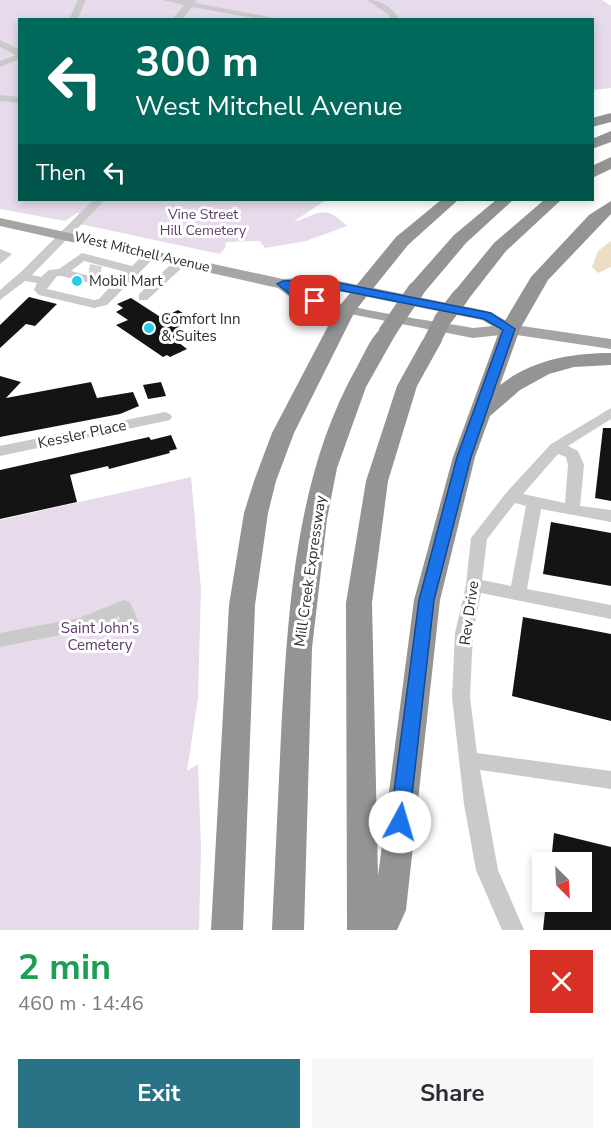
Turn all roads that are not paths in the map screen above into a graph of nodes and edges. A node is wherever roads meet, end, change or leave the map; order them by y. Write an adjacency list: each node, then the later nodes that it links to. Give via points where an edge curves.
1 (82, 0): 5 (street)
2 (167, 0): 4 (street)
3 (371, 0): 8 (street)
4 (191, 2): 6 (street); 7 (street)
5 (74, 18)
6 (178, 18)
7 (271, 18)
8 (394, 18)
9 (0, 43): 10 (street)
10 (18, 53)
11 (18, 55): 12 (street)
12 (0, 64)
13 (0, 98): 14 (street)
14 (18, 100)
15 (611, 117): 16 (highway)
16 (594, 122)
17 (611, 136): 18 (highway)
18 (594, 144)
19 (611, 162): 20 (highway)
20 (594, 172)
21 (98, 201): 27 (street)
22 (449, 201): 39 (highway, via 402,241)
23 (504, 201): 63 (highway, Mill Creek Expressway, bridge, via 460,238 387,332 356,387 326,468 315,519 299,648)
24 (552, 201): 64 (highway, bridge, via 500,247 443,319 407,386 377,481 359,603)
25 (611, 206): 43 (highway, via 540,277)
26 (0, 222): 27 (main road, West Mitchell Avenue)
27 (61, 234): 29 (main road, West Mitchell Avenue); 35 (street)
28 (0, 253): 30 (street, via 6,254)
29 (151, 254): 31 (main road, West Mitchell Avenue); 36 (street)
30 (0, 260)
31 (182, 261): 38 (main road, West Mitchell Avenue); 41 (street)
32 (67, 269): 33 (street); 36 (street); 36 (street, via 82,257); 37 (street)
33 (89, 270)
34 (104, 273): 36 (street)
35 (23, 277): 37 (street); 40 (street)
36 (126, 279): 37 (street, via 103,302 94,304 43,292 40,290)
37 (44, 280)
38 (283, 284): 39 (main road, West Mitchell Avenue, via 319,282); 42 (main road, West Mitchell Avenue, via 300,297)
39 (360, 291): 42 (highway); 43 (main road, West Mitchell Avenue, via 487,316)
40 (0, 296)
41 (143, 297)
42 (346, 309): 43 (main road, West Mitchell Avenue, via 473,333); 62 (highway, via 283,433 256,513 242,605)
43 (510, 329): 44 (main road, West Mitchell Avenue); 47 (highway)
44 (611, 344)
45 (611, 358): 47 (highway, via 573,360 526,375)
46 (611, 413): 49 (street, Rev Drive)
47 (480, 416): 65 (highway, via 464,457 427,600 390,910)
48 (165, 417): 50 (street, Kessler Place)
49 (556, 447): 51 (street, Rev Drive); 53 (street, via 573,454 576,465)
50 (0, 451)
51 (511, 497): 52 (street); 55 (street, Rev Drive, via 479,538)
52 (534, 503): 53 (street); 56 (street)
53 (572, 510): 54 (street)
54 (611, 516)
55 (474, 585): 56 (street); 60 (street, Rev Drive, via 464,633 461,697)
56 (518, 594): 57 (street)
57 (611, 612)
58 (81, 624): 59 (street)
59 (0, 640)
60 (468, 760): 61 (street); 66 (street, Rev Drive, via 486,870)
61 (611, 780)
62 (227, 930)
63 (288, 930)
64 (363, 930)
65 (380, 930)
66 (513, 930)

